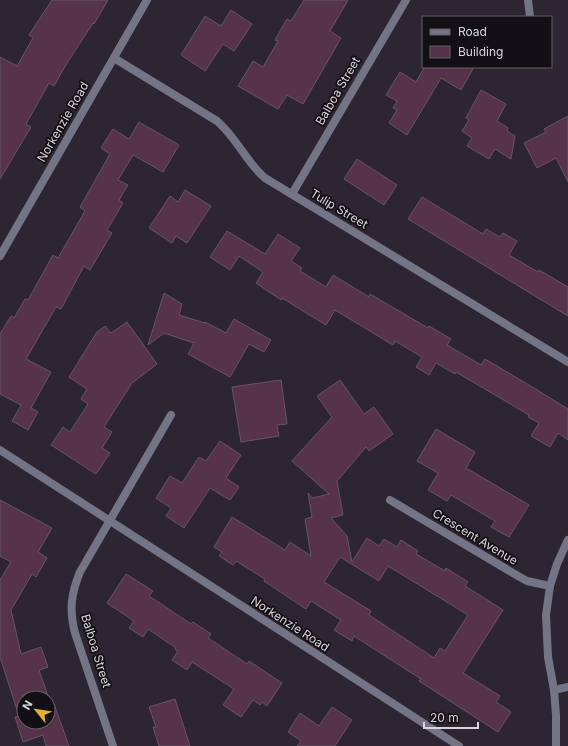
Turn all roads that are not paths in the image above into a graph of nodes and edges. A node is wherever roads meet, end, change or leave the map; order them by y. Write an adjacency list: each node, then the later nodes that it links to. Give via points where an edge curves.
1 (147, 0): 5 (street, Norkenzie Road)
2 (406, 0): 6 (street, Balboa Street)
3 (528, 0): 4 (street)
4 (530, 16)
5 (114, 58): 6 (street, Tulip Street, via 217,121 227,129 257,172); 7 (street, Norkenzie Road)
6 (292, 194): 8 (street, Tulip Street)
7 (0, 256)
8 (568, 362)
9 (171, 415): 12 (street)
10 (0, 450): 12 (street, Norkenzie Road)
11 (390, 500): 14 (street, Crescent Avenue, via 527,581)
12 (109, 521): 17 (street, Balboa Street, via 80,572 71,601 75,633); 18 (street, Norkenzie Road)
13 (568, 540): 14 (street)
14 (550, 586): 16 (street, via 546,640)
15 (568, 687): 16 (street)
16 (554, 690): 19 (street)
17 (113, 746)
18 (459, 746)
19 (556, 746)

